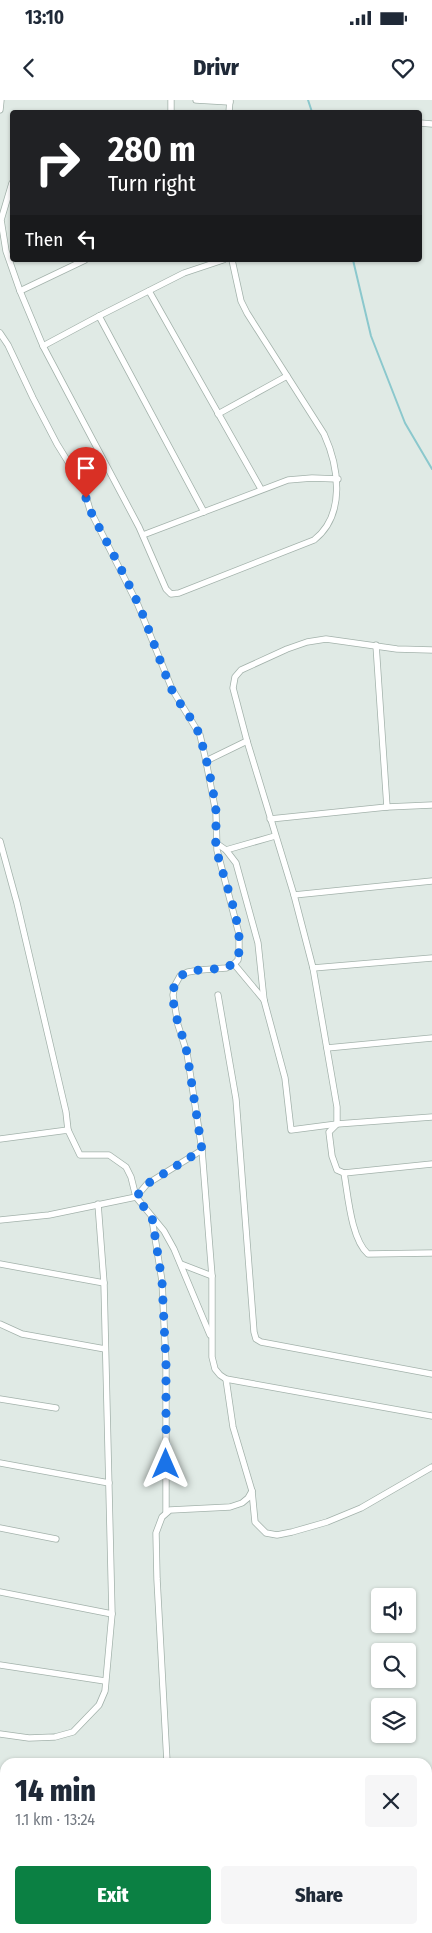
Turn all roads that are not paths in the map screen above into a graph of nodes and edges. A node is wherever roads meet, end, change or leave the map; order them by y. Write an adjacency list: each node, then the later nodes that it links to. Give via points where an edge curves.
1 (1, 100): 4 (street)
2 (196, 100): 3 (street)
3 (230, 101)
4 (0, 110)
5 (10, 190): 10 (street, via 1,220 6,251)
6 (81, 262): 10 (street)
7 (218, 262): 9 (street)
8 (232, 262): 14 (street, via 247,313)
9 (149, 291): 11 (street); 15 (street)
10 (20, 292): 13 (street)
11 (99, 316): 13 (street); 18 (street)
12 (0, 332): 23 (street, via 56,444 83,486 90,510 142,612 172,689 200,736)
13 (43, 346): 19 (street)
14 (287, 376): 15 (street); 16 (street, via 324,434)
15 (218, 414): 17 (street)
16 (338, 479): 17 (street, via 288,480); 19 (street, via 332,518 325,531 314,540 179,592 171,594 166,589)
17 (261, 489): 18 (street)
18 (204, 512): 19 (street)
19 (143, 535)
20 (376, 645): 21 (street); 22 (street, via 326,639 307,642 241,670 235,677 233,688); 25 (street)
21 (432, 650)
22 (247, 741): 23 (street); 26 (street)
23 (206, 761): 29 (street, via 216,813)
24 (432, 805): 25 (street)
25 (387, 807): 26 (street)
26 (270, 819): 27 (street)
27 (275, 836): 30 (street); 32 (street)
28 (0, 842): 42 (street, via 20,912)
29 (216, 844): 30 (street); 34 (street, via 239,934 238,960)
30 (226, 850): 37 (street, via 236,863 258,943)
31 (432, 881): 32 (street)
32 (294, 895): 35 (street)
33 (432, 958): 35 (street)
34 (234, 964): 37 (street); 44 (street, via 180,976 173,995 187,1053)
35 (313, 968): 39 (street)
36 (218, 995): 59 (street, via 236,1099 256,1339)
37 (264, 1000): 41 (street, via 285,1078 291,1130)
38 (432, 1038): 39 (street)
39 (327, 1048): 41 (street)
40 (432, 1116): 41 (street)
41 (337, 1124): 46 (street, via 329,1132 332,1156 337,1170)
42 (68, 1130): 43 (street); 47 (street, via 80,1155 109,1155 126,1167)
43 (0, 1139)
44 (202, 1150): 47 (street, via 147,1184); 54 (street)
45 (432, 1164): 46 (street)
46 (344, 1173): 51 (street, via 362,1249 368,1254)
47 (136, 1197): 48 (street); 49 (street)
48 (98, 1204): 50 (street, via 49,1215); 55 (street)
49 (152, 1217): 53 (street, via 164,1231); 68 (street, via 162,1281 166,1364)
50 (0, 1220)
51 (432, 1253)
52 (0, 1264): 55 (street)
53 (181, 1264): 54 (street); 57 (street)
54 (212, 1276): 57 (street)
55 (104, 1283): 58 (street)
56 (0, 1324): 58 (street, via 22,1334)
57 (211, 1340): 60 (street, via 215,1369)
58 (105, 1349): 66 (street)
59 (432, 1374)
60 (226, 1379): 63 (street); 67 (street, via 233,1427)
61 (0, 1399): 62 (street)
62 (56, 1408)
63 (432, 1416)
64 (0, 1463): 66 (street)
65 (432, 1467): 67 (street, via 361,1508 327,1522 277,1535 266,1533 255,1522)
66 (108, 1483): 72 (street)
67 (252, 1491): 68 (street, via 242,1503 230,1507)
68 (166, 1512): 76 (street, via 156,1532)
69 (0, 1528): 70 (street)
70 (56, 1539)
71 (0, 1592): 72 (street)
72 (112, 1614): 74 (street)
73 (0, 1665): 74 (street)
74 (105, 1681): 75 (street, via 99,1705 73,1732 55,1737 29,1738)
75 (0, 1734)
76 (167, 1758)

